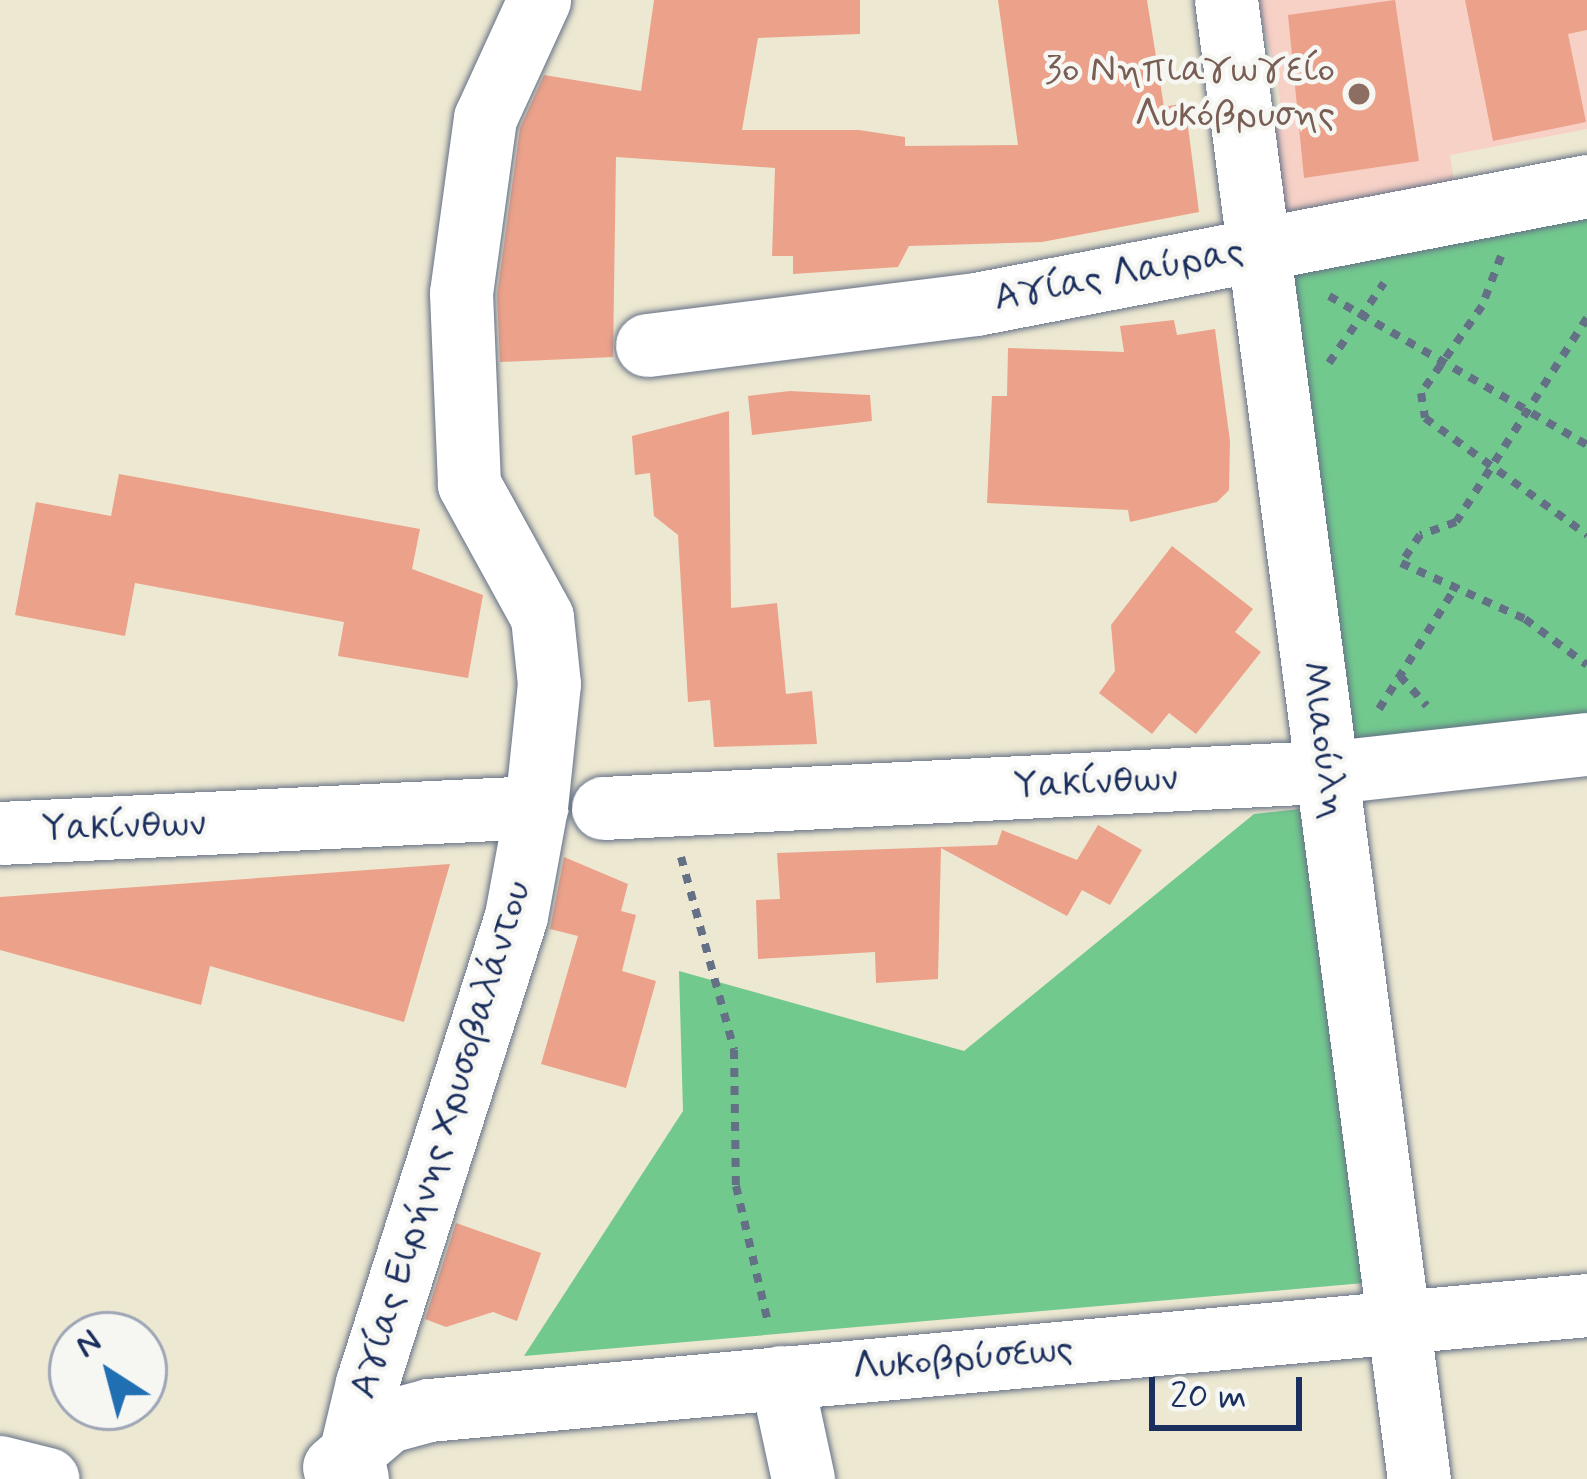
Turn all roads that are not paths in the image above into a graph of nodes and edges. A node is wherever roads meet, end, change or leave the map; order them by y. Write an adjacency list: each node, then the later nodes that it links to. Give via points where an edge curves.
1 (539, 0): 8 (street, Αγίας Ειρήνης Χρυσοβαλάντου, via 485,118 461,293 469,484 542,617 549,684)
2 (1226, 0): 4 (street, Μιαούλη)
3 (1587, 186): 4 (street, Αγίας Λαύρας)
4 (1257, 248): 5 (street, Αγίας Λαύρας, via 976,304); 7 (street, Μιαούλη)
5 (647, 345)
6 (1587, 744): 7 (street, Υακίνθων)
7 (1334, 771): 9 (street, Υακίνθων); 12 (street, Μιαούλη)
8 (536, 807): 10 (street, Υακίνθων); 15 (street, Αγίας Ειρήνης Χρυσοβαλάντου, via 515,916)
9 (633, 807)
10 (0, 833)
11 (1587, 1305): 12 (street, Λυκοβρύσεως)
12 (1402, 1321): 13 (street, Λυκοβρύσεως); 18 (street, Μιαούλη)
13 (781, 1377): 15 (street, Λυκοβρύσεως, via 428,1410 388,1420); 17 (street)
14 (0, 1467): 16 (street)
15 (343, 1469)
16 (48, 1479)
17 (803, 1479)
18 (1420, 1479)

